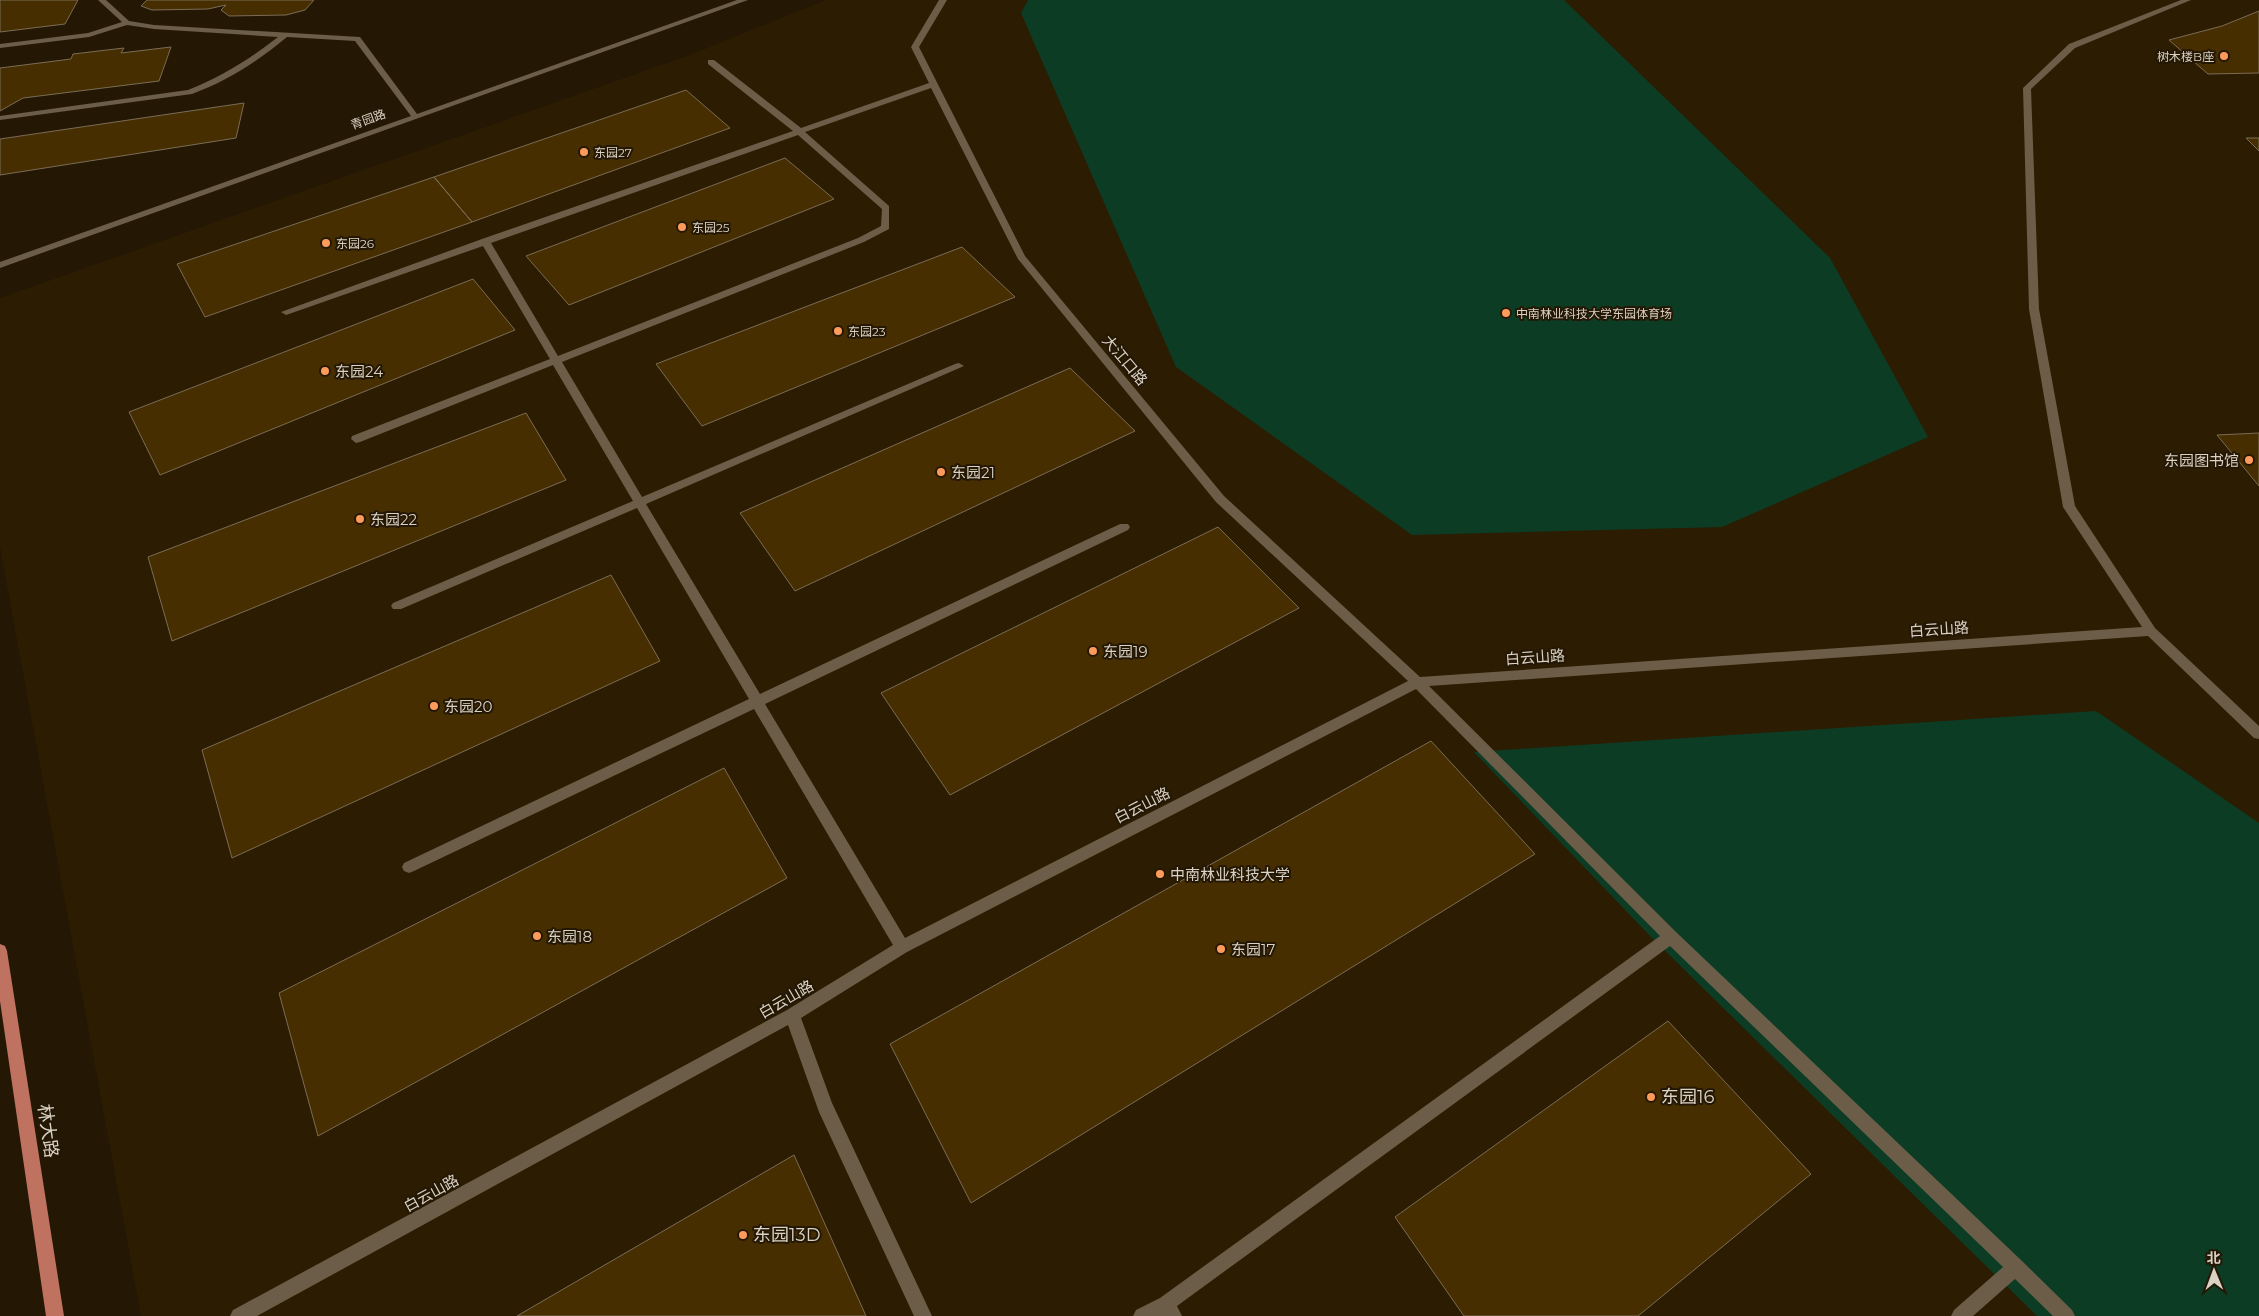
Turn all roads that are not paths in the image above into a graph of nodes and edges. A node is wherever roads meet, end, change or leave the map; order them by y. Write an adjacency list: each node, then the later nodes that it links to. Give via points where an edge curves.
1 (102, 0): 5 (street)
2 (744, 0): 10 (street, 青园路)
3 (943, 0): 9 (street, 大江口路, via 915,47)
4 (2179, 1): 22 (street, via 2072,46 2026,88 2034,309 2069,507)
5 (128, 23): 6 (street); 7 (street, via 89,35)
6 (286, 34): 10 (street, via 357,39); 11 (street, via 253,62 189,92)
7 (0, 46)
8 (711, 62): 12 (street)
9 (934, 84): 12 (street); 23 (street, 大江口路, via 1021,257 1220,499)
10 (415, 116): 14 (street, 青园路)
11 (0, 118)
12 (799, 131): 13 (street); 16 (street, via 886,208 886,227 852,244)
13 (485, 241): 15 (street); 16 (street)
14 (0, 265)
15 (286, 312)
16 (556, 360): 18 (street); 19 (street)
17 (959, 366): 19 (street)
18 (356, 438)
19 (640, 503): 21 (street); 24 (street)
20 (1124, 527): 24 (street)
21 (397, 606)
22 (2151, 631): 23 (street, 白云山路); 25 (street)
23 (1417, 682): 27 (street, 大江口路); 28 (street, 白云山路)
24 (757, 701): 26 (street); 28 (street)
25 (2259, 734)
26 (408, 867)
27 (1671, 937): 31 (street, 大江口路); 32 (street)
28 (902, 947): 30 (street, 白云山路)
29 (0, 951): 33 (main road, 林大路)
30 (792, 1015): 34 (street, 白云山路); 35 (street, via 825,1106)
31 (2016, 1267): 37 (street); 38 (street, 大江口路)
32 (1170, 1310): 36 (street)
33 (55, 1316)
34 (239, 1316)
35 (923, 1316)
36 (1142, 1316)
37 (1960, 1316)
38 (2066, 1316)

